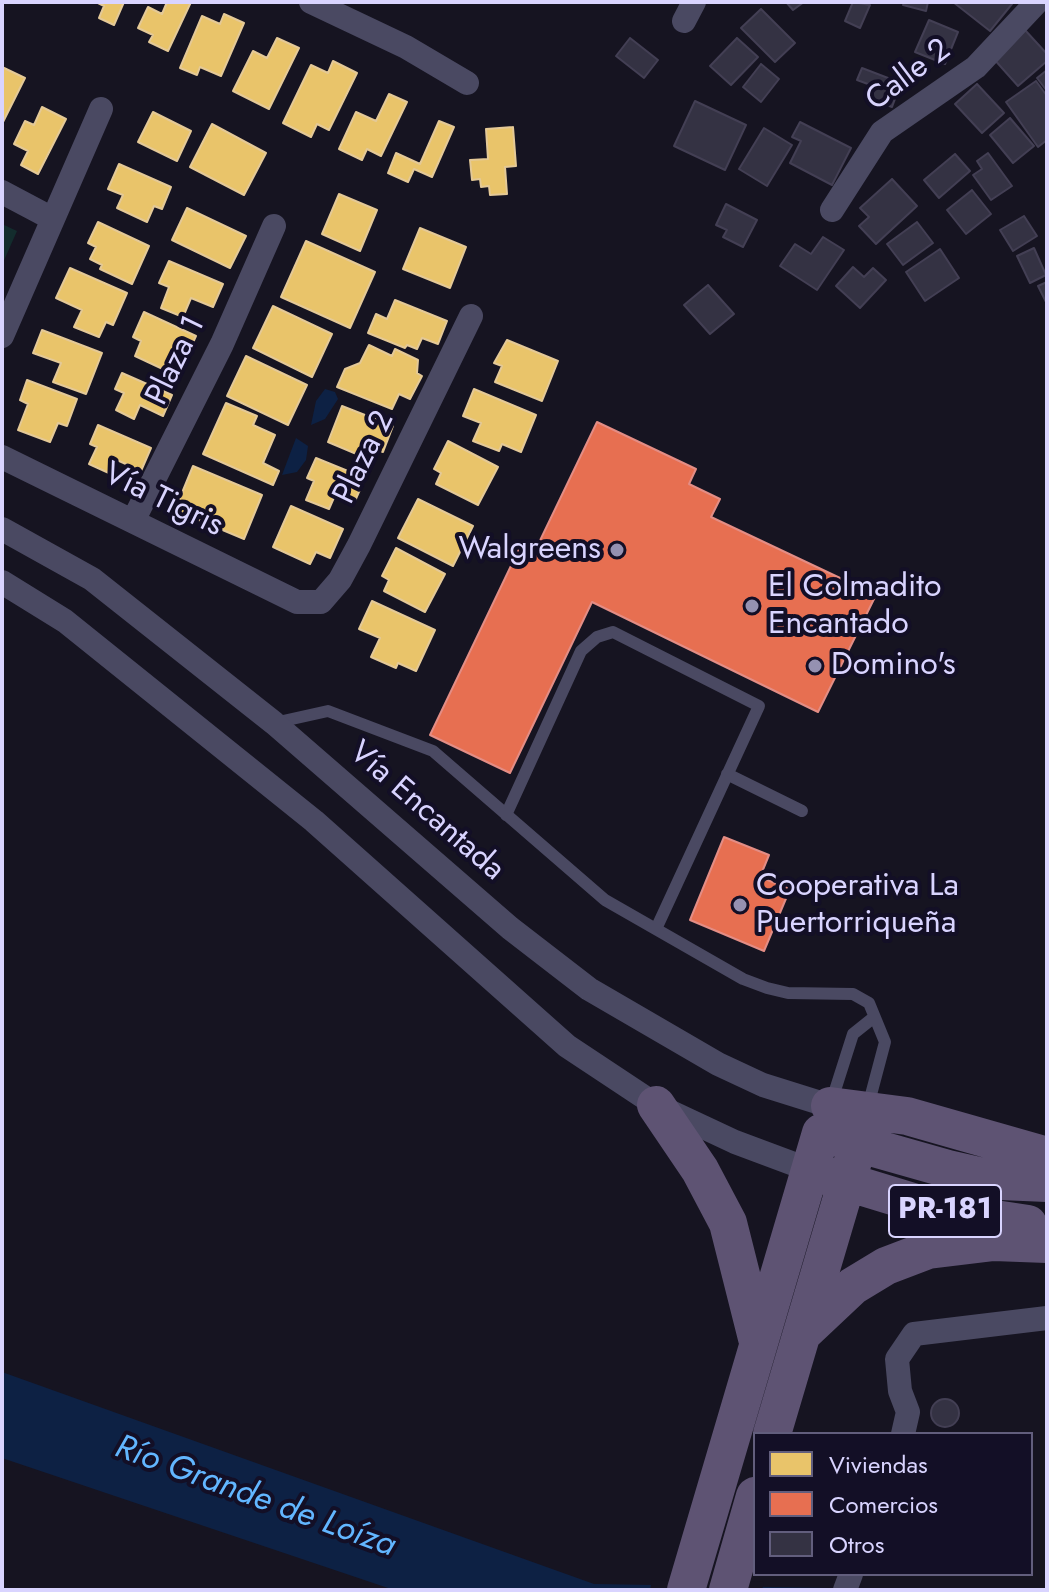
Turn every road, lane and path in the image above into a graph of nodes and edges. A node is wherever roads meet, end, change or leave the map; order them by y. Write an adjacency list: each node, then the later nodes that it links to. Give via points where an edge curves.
1 (311, 2): 3 (street)
2 (1037, 2): 6 (street, Calle 2, via 976,67 882,132)
3 (467, 83)
4 (101, 109): 7 (street)
5 (2, 192): 7 (street)
6 (832, 210)
7 (51, 218): 10 (street)
8 (274, 226): 12 (street, Plaza 1)
9 (471, 316): 15 (street, Plaza 2, via 340,580 321,602)
10 (2, 336)
11 (2, 457): 12 (street, Vía Tigris)
12 (133, 521): 15 (street, Vía Tigris)
13 (2, 529): 16 (street, Vía Encantada, via 92,579)
14 (2, 582): 22 (street, via 65,621 314,821 567,1046)
15 (297, 602)
16 (274, 723): 19 (lane, via 328,711 433,751); 23 (street, Vía Encantada, via 510,928 589,989)
17 (727, 774): 18 (lane); 19 (lane, via 759,706 613,632 581,651); 20 (lane)
18 (802, 811)
19 (506, 815): 20 (lane, via 605,900)
20 (656, 929): 21 (lane, via 767,988 853,994 869,1003)
21 (873, 1018): 23 (lane, via 853,1034); 24 (lane, via 885,1042)
22 (656, 1105): 26 (street); 32 (main road, via 728,1223)
23 (826, 1119): 24 (main road, PR-181); 26 (main road)
24 (863, 1128): 25 (main road, via 907,1116); 27 (main road, PR-181); 28 (main road, PR-181, via 1001,1181)
25 (1047, 1156)
26 (810, 1170): 27 (main road, PR-181); 32 (main road)
27 (846, 1183): 29 (main road, PR-181, via 942,1211); 33 (main road, PR-181)
28 (1047, 1183)
29 (1047, 1226)
30 (1047, 1244): 33 (main road, via 964,1245 928,1250 886,1266 853,1286)
31 (1047, 1318): 35 (street, via 914,1334 897,1359 908,1412)
32 (755, 1354): 37 (main road)
33 (795, 1354): 34 (main road, PR-181)
34 (773, 1432)
35 (903, 1432)
36 (753, 1503): 38 (main road)
37 (686, 1590)
38 (728, 1590)

